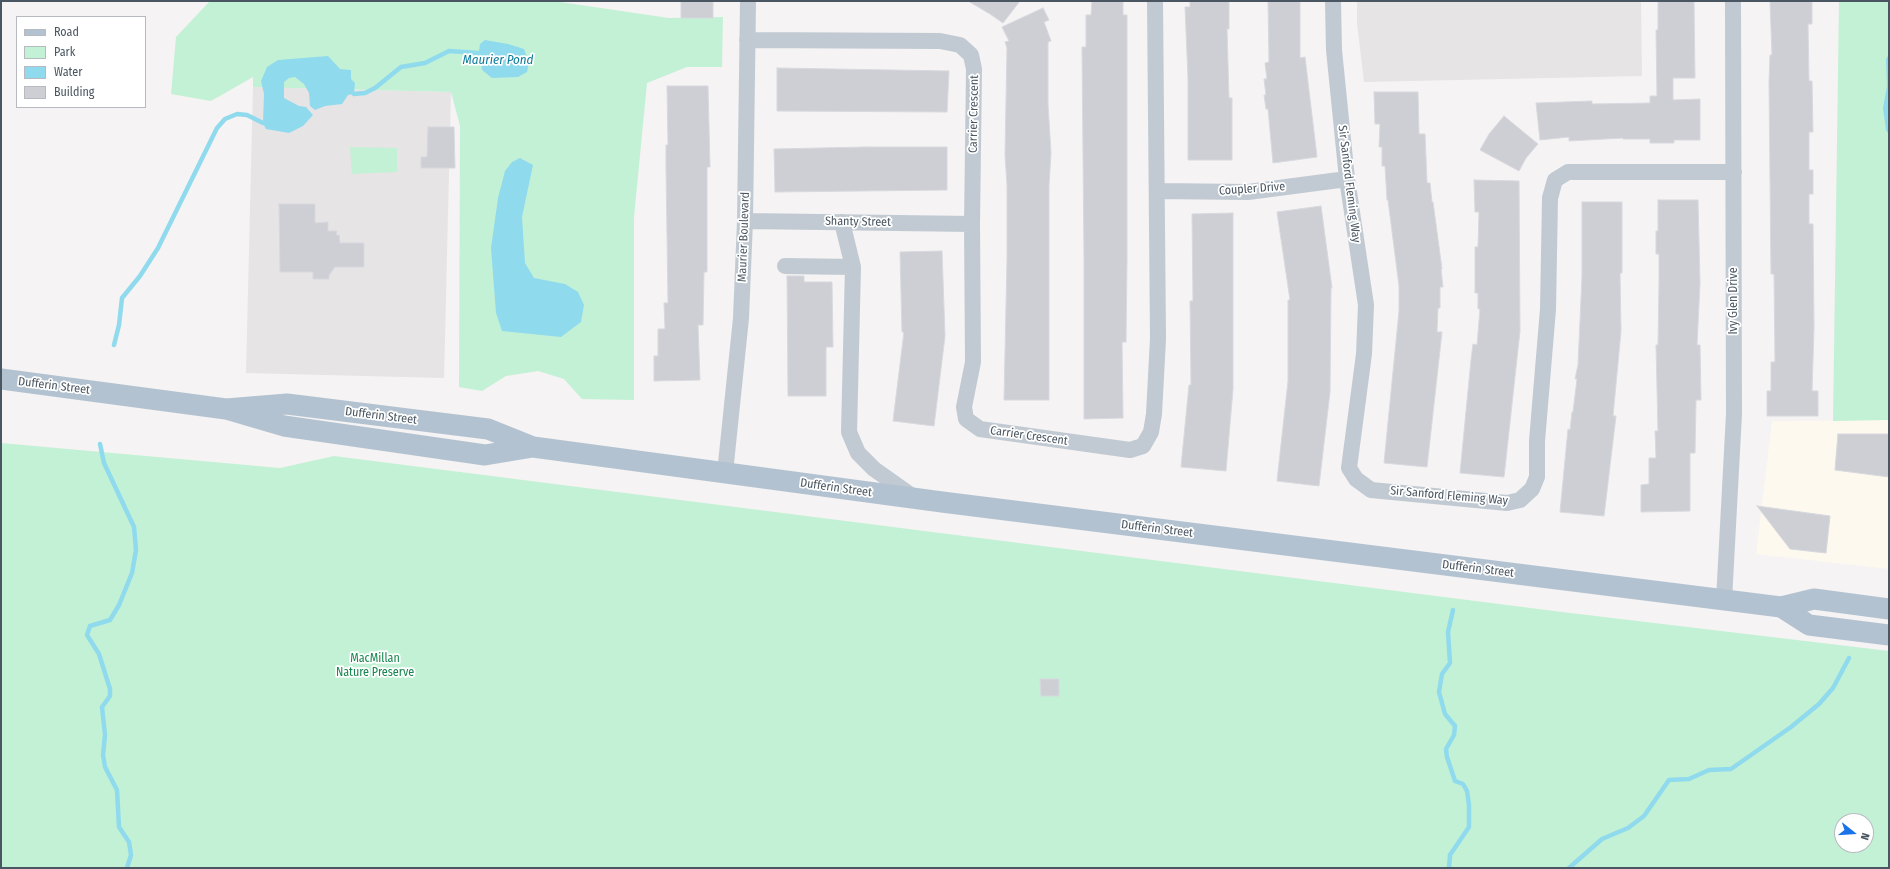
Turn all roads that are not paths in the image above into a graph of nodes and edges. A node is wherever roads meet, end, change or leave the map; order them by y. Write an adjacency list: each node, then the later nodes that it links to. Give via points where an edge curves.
1 (748, 1): 5 (street, Maurier Boulevard)
2 (1155, 1): 8 (street, Carrier Crescent)
3 (1333, 1): 7 (street, Sir Sanford Fleming Way, via 1334,50)
4 (1733, 1): 6 (street, Ivy Glen Drive)
5 (747, 40): 9 (street, Maurier Boulevard); 11 (street, Carrier Crescent, via 940,41 960,45 971,55 974,69)
6 (1734, 172): 7 (street, Sir Sanford Fleming Way, via 1568,172 1555,180 1548,222 1548,309 1537,440 1537,477 1532,489 1520,500 1507,503 1371,490 1356,479 1349,468 1364,354 1366,305); 17 (street, Ivy Glen Drive, via 1733,447)
7 (1347, 180): 8 (street, Coupler Drive, via 1248,192)
8 (1157, 192): 11 (street, Carrier Crescent, via 1158,339 1154,414 1151,432 1143,446 1130,450 980,429 966,419 964,407 973,362)
9 (745, 221): 10 (street, Shanty Street); 15 (street, Maurier Boulevard, via 741,318)
10 (842, 222): 11 (street, Shanty Street); 13 (street)
11 (972, 224)
12 (785, 266): 13 (street)
13 (853, 267): 16 (street, via 849,432 858,453 874,469)
14 (1, 379): 15 (main road, Dufferin Street, via 226,409 284,426 485,455 533,447)
15 (725, 473): 16 (main road, Dufferin Street)
16 (916, 498): 17 (main road, Dufferin Street)
17 (1724, 600): 18 (main road, Dufferin Street)
18 (1781, 608): 19 (main road, Dufferin Street, via 1814,599); 20 (main road, Dufferin Street, via 1810,625)
19 (1889, 609)
20 (1889, 635)

